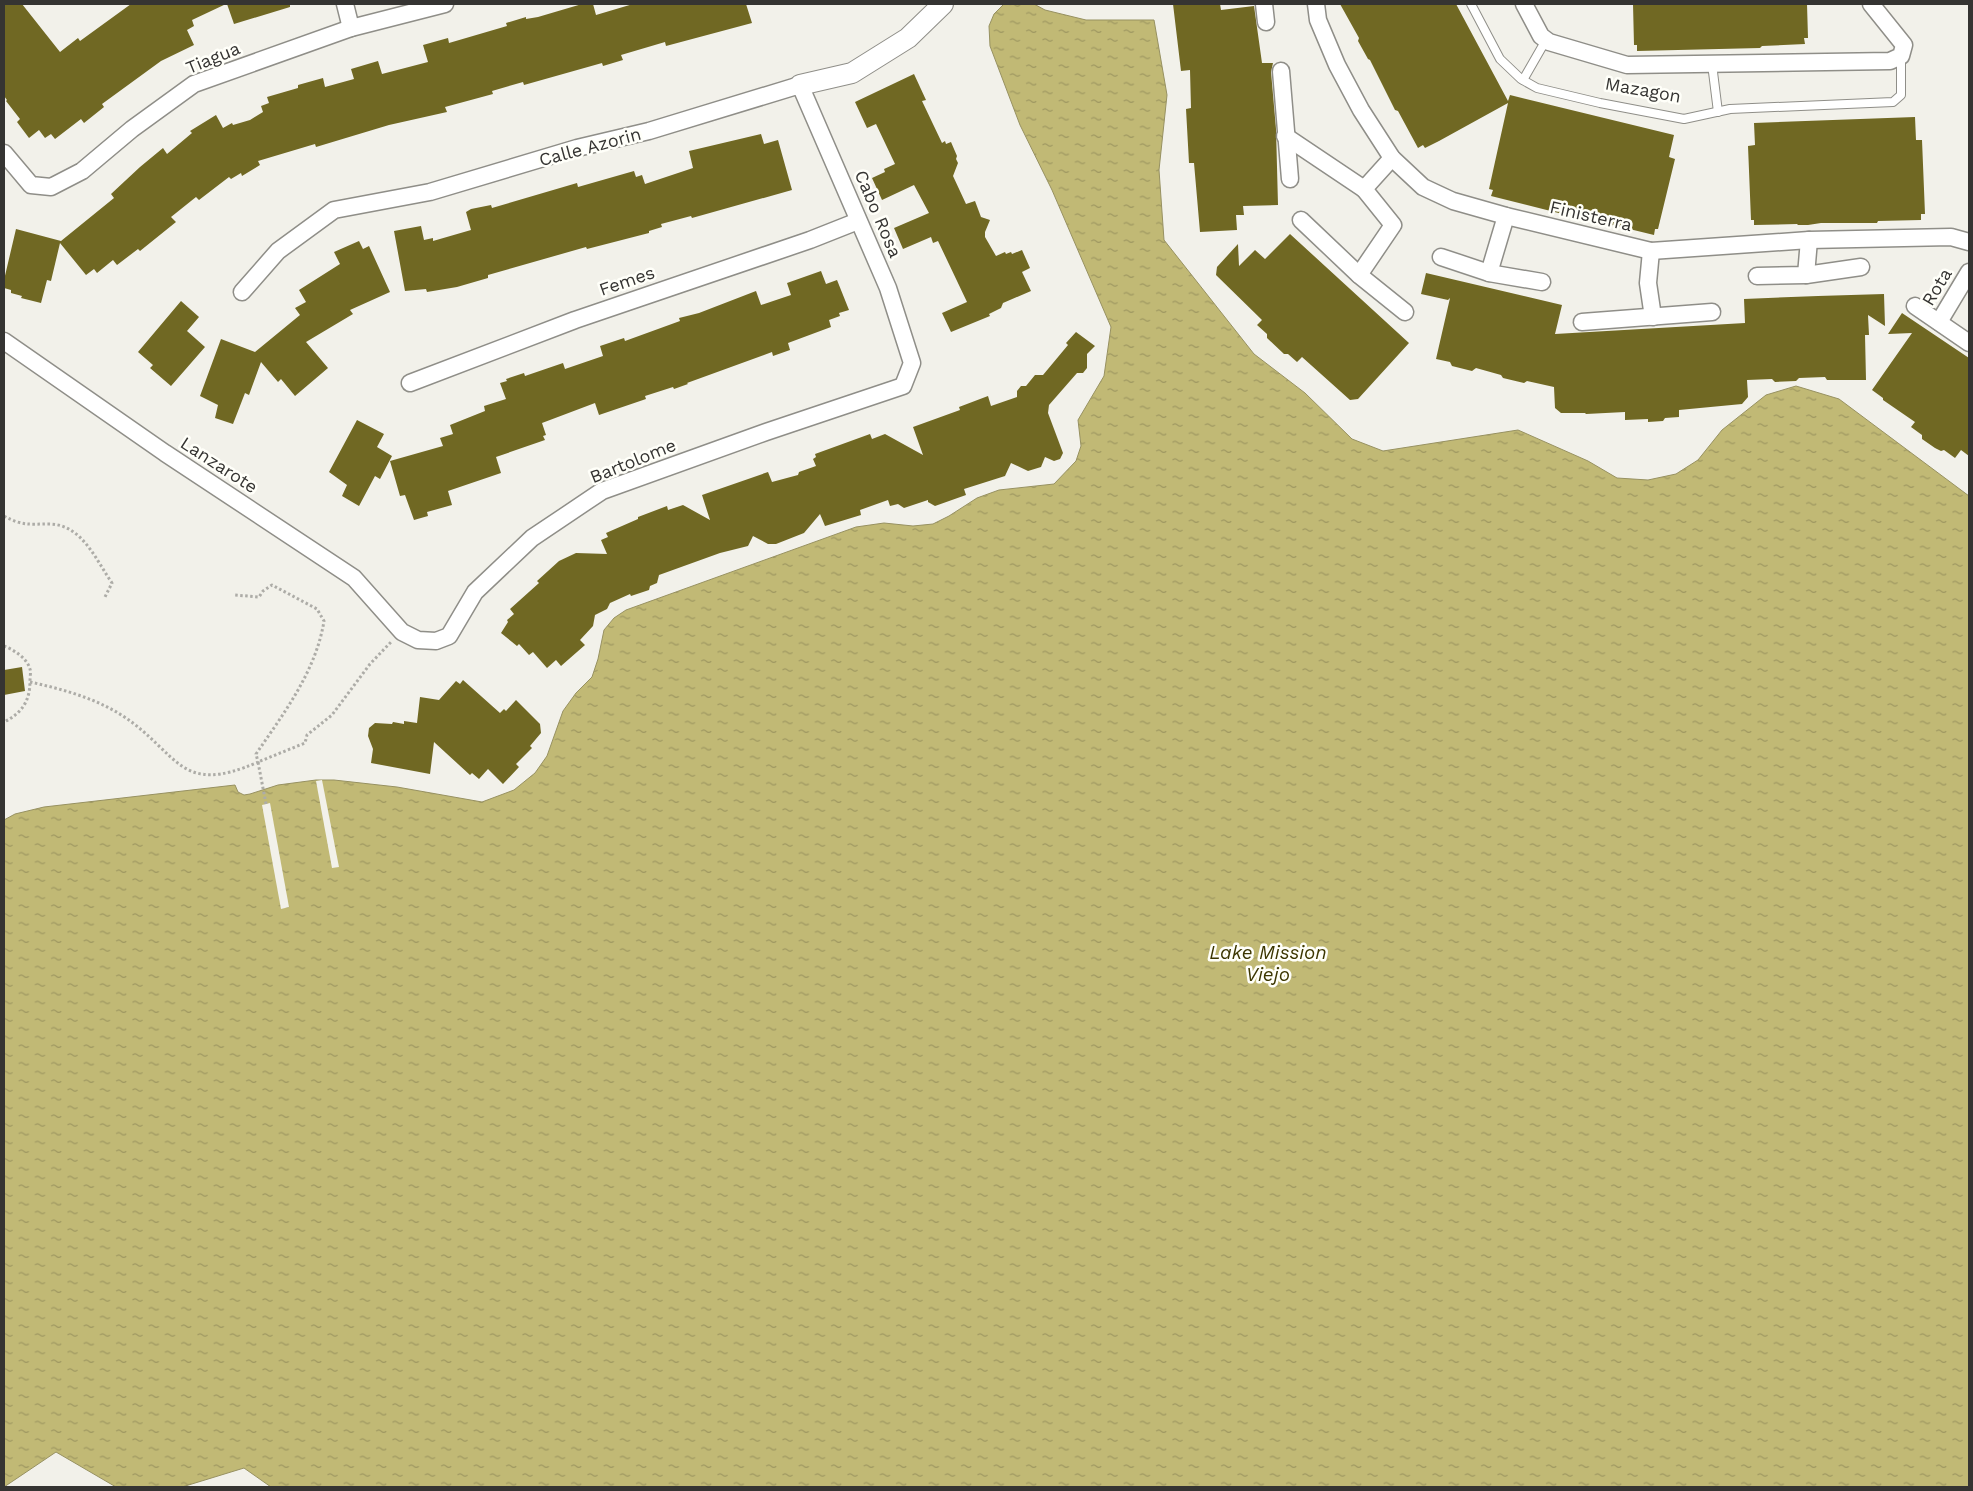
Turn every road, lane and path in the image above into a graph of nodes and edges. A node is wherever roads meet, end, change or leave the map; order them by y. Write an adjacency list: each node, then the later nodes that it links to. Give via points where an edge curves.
1 (345, 4): 10 (street)
2 (445, 4): 10 (street, Tiagua)
3 (943, 4): 16 (street, Calle Azorin, via 908,38 852,72)
4 (1264, 4): 9 (street)
5 (1316, 4): 20 (street, Finisterra, via 1318,20 1337,65)
6 (1471, 4): 15 (lane, Mazagon, via 1500,59)
7 (1524, 4): 11 (street)
8 (1871, 4): 12 (street)
9 (1266, 22)
10 (351, 28): 19 (street, Tiagua, via 194,84 82,171 51,187 31,185)
11 (1546, 40): 13 (street, Mazagon, via 1627,65); 15 (lane)
12 (1902, 51): 13 (street, Mazagon, via 1890,61); 17 (lane, Mazagon, via 1901,95 1893,102)
13 (1712, 64): 17 (lane)
14 (1281, 71): 18 (street)
15 (1523, 80): 17 (lane, Mazagon, via 1536,88 1684,119)
16 (800, 85): 25 (street, Cabo Rosa); 37 (street, Calle Azorin, via 650,131 577,148 430,192 334,210 278,251)
17 (1718, 112)
18 (1285, 136): 21 (street); 22 (street)
19 (4, 153)
20 (1392, 158): 22 (street); 23 (street, Finisterra, via 1423,187 1453,201)
21 (1290, 179)
22 (1364, 189): 32 (street, via 1393,225)
23 (1506, 216): 28 (street, Finisterra); 31 (street)
24 (1301, 220): 32 (street)
25 (858, 221): 46 (street, Cabo Rosa, via 888,288); 47 (street, Femes, via 575,320)
26 (1809, 240): 27 (street, Finisterra, via 1951,237); 28 (street, Finisterra); 33 (street)
27 (1969, 242)
28 (1651, 251): 41 (street, via 1648,283)
29 (1441, 257): 31 (street)
30 (1861, 267): 33 (street)
31 (1489, 273): 36 (street)
32 (1359, 275): 39 (street)
33 (1806, 275): 34 (street)
34 (1757, 276)
35 (1967, 281): 43 (street, Rota)
36 (1542, 282)
37 (242, 292)
38 (1915, 306): 43 (street, Rota)
39 (1405, 312)
40 (1712, 312): 41 (street)
41 (1653, 317): 42 (street)
42 (1582, 322)
43 (1939, 322): 45 (street, Rota)
44 (4, 341): 51 (street, Lanzarote, via 173,459 354,578)
45 (1969, 343)
46 (912, 362): 51 (street, Bartolome, via 903,386 602,491 532,538 476,592 449,636 436,641 418,640)
47 (410, 383)
48 (4, 516): 50 (path, via 26,526 51,524 75,532 112,583)
49 (235, 594): 55 (path, via 259,597 272,585 317,609 324,621 311,665 287,709 256,754)
50 (105, 597)
51 (402, 632): 55 (path, via 370,664 332,715 308,735 305,744)
52 (4, 646): 53 (path, via 17,652 30,668)
53 (30, 682): 54 (path, via 30,692 24,705 14,717); 55 (path, via 87,698 122,715 175,762 192,772 211,776 238,771)
54 (4, 722)
55 (258, 762): 56 (path)
56 (266, 804)

